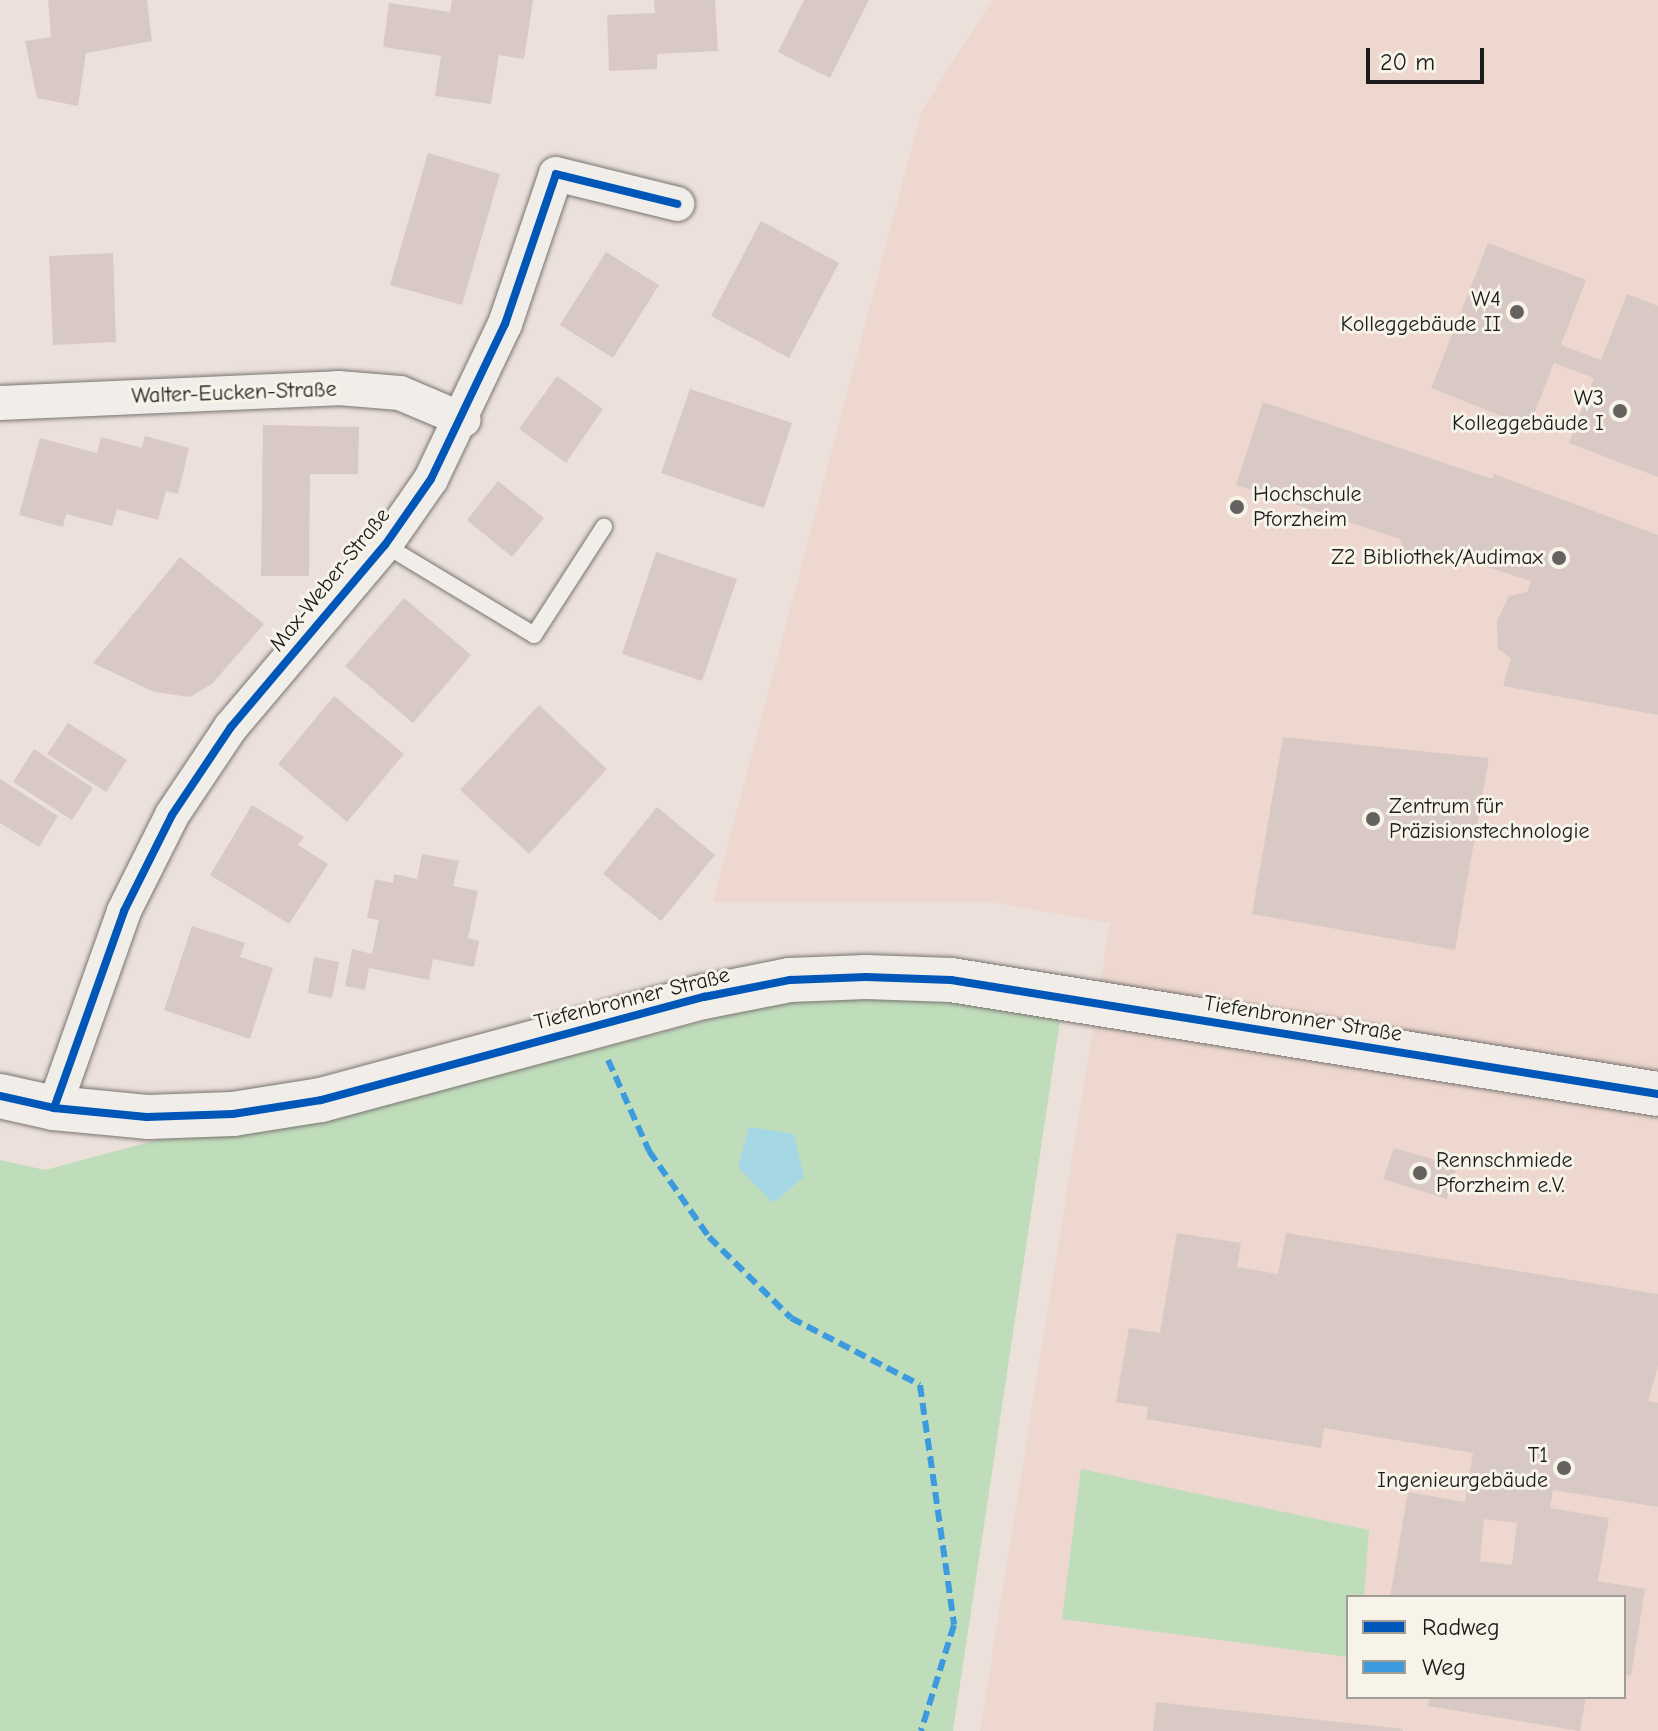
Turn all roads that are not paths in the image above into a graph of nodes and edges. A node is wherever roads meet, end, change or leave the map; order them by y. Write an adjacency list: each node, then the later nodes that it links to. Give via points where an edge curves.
1 (677, 204): 3 (street, Max-Weber-Straße, via 556,174 505,324)
2 (0, 403): 3 (street, Walter-Eucken-Straße, via 338,388 400,393)
3 (464, 420): 5 (street, Max-Weber-Straße)
4 (604, 527): 5 (lane, Max-Weber-Straße, via 534,635)
5 (385, 545): 8 (street, Max-Weber-Straße, via 231,727 172,815 124,911)
6 (1658, 1094): 8 (street, Tiefenbronner Straße, via 951,980 866,977 790,980 704,997 321,1100 233,1114 147,1117)
7 (0, 1096): 8 (street, Tiefenbronner Straße)
8 (54, 1108)

